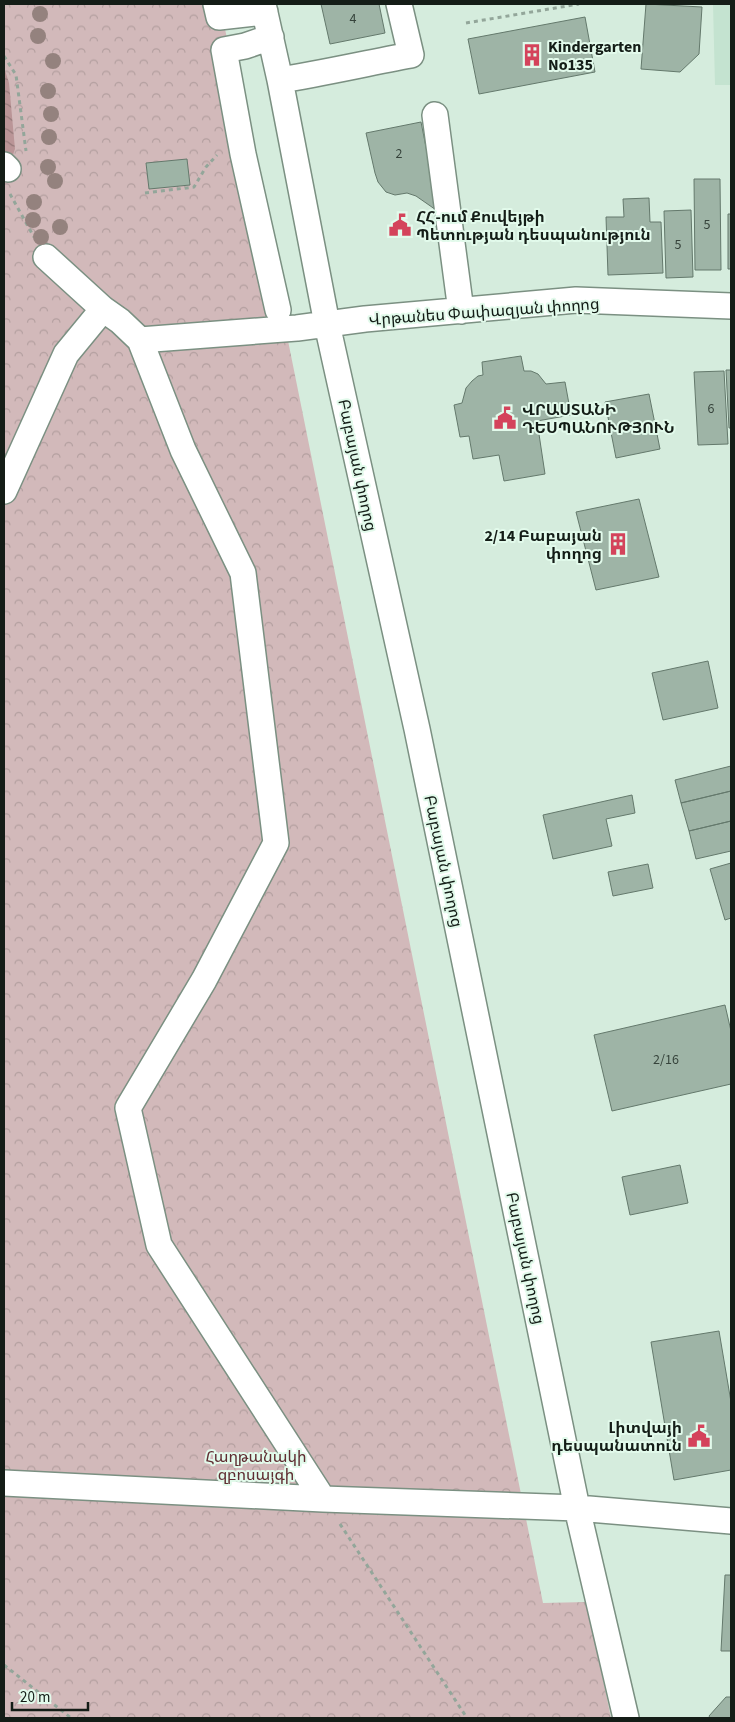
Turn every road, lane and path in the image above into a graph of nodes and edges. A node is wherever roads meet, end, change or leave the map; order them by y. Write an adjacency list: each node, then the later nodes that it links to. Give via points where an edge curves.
1 (216, 4): 4 (street, via 219,17)
2 (399, 4): 8 (street, via 411,55)
3 (579, 4): 5 (path)
4 (264, 8): 6 (street, Բաբայան փողոց)
5 (466, 23)
6 (271, 36): 8 (street, Բաբայան փողոց); 17 (street, via 224,50 243,154)
7 (4, 56): 10 (path, via 16,75)
8 (280, 80): 19 (street, Բաբայան փողոց)
9 (435, 115): 18 (street)
10 (26, 152)
11 (217, 155): 12 (path, via 194,187)
12 (145, 193)
13 (10, 194): 14 (path)
14 (46, 257): 16 (street)
15 (731, 306): 18 (street, Վրթանես Փափազյան փողոց, via 576,300)
16 (103, 309): 20 (street); 21 (street, via 66,354)
17 (278, 310)
18 (461, 310): 19 (street, Վրթանես Փափազյան փողոց)
19 (327, 324): 20 (street, Վրթանես Փափազյան փողոց); 24 (street, Բաբայան փողոց, via 420,748)
20 (140, 340): 23 (street, via 183,450 243,573 276,843 204,980 128,1108 159,1245)
21 (4, 491)
22 (4, 1482): 23 (street)
23 (323, 1499): 24 (street); 28 (path)
24 (577, 1508): 25 (street); 29 (street, Բաբայան փողոց)
25 (731, 1521)
26 (4, 1665): 27 (path)
27 (71, 1718)
28 (467, 1718)
29 (626, 1718)

